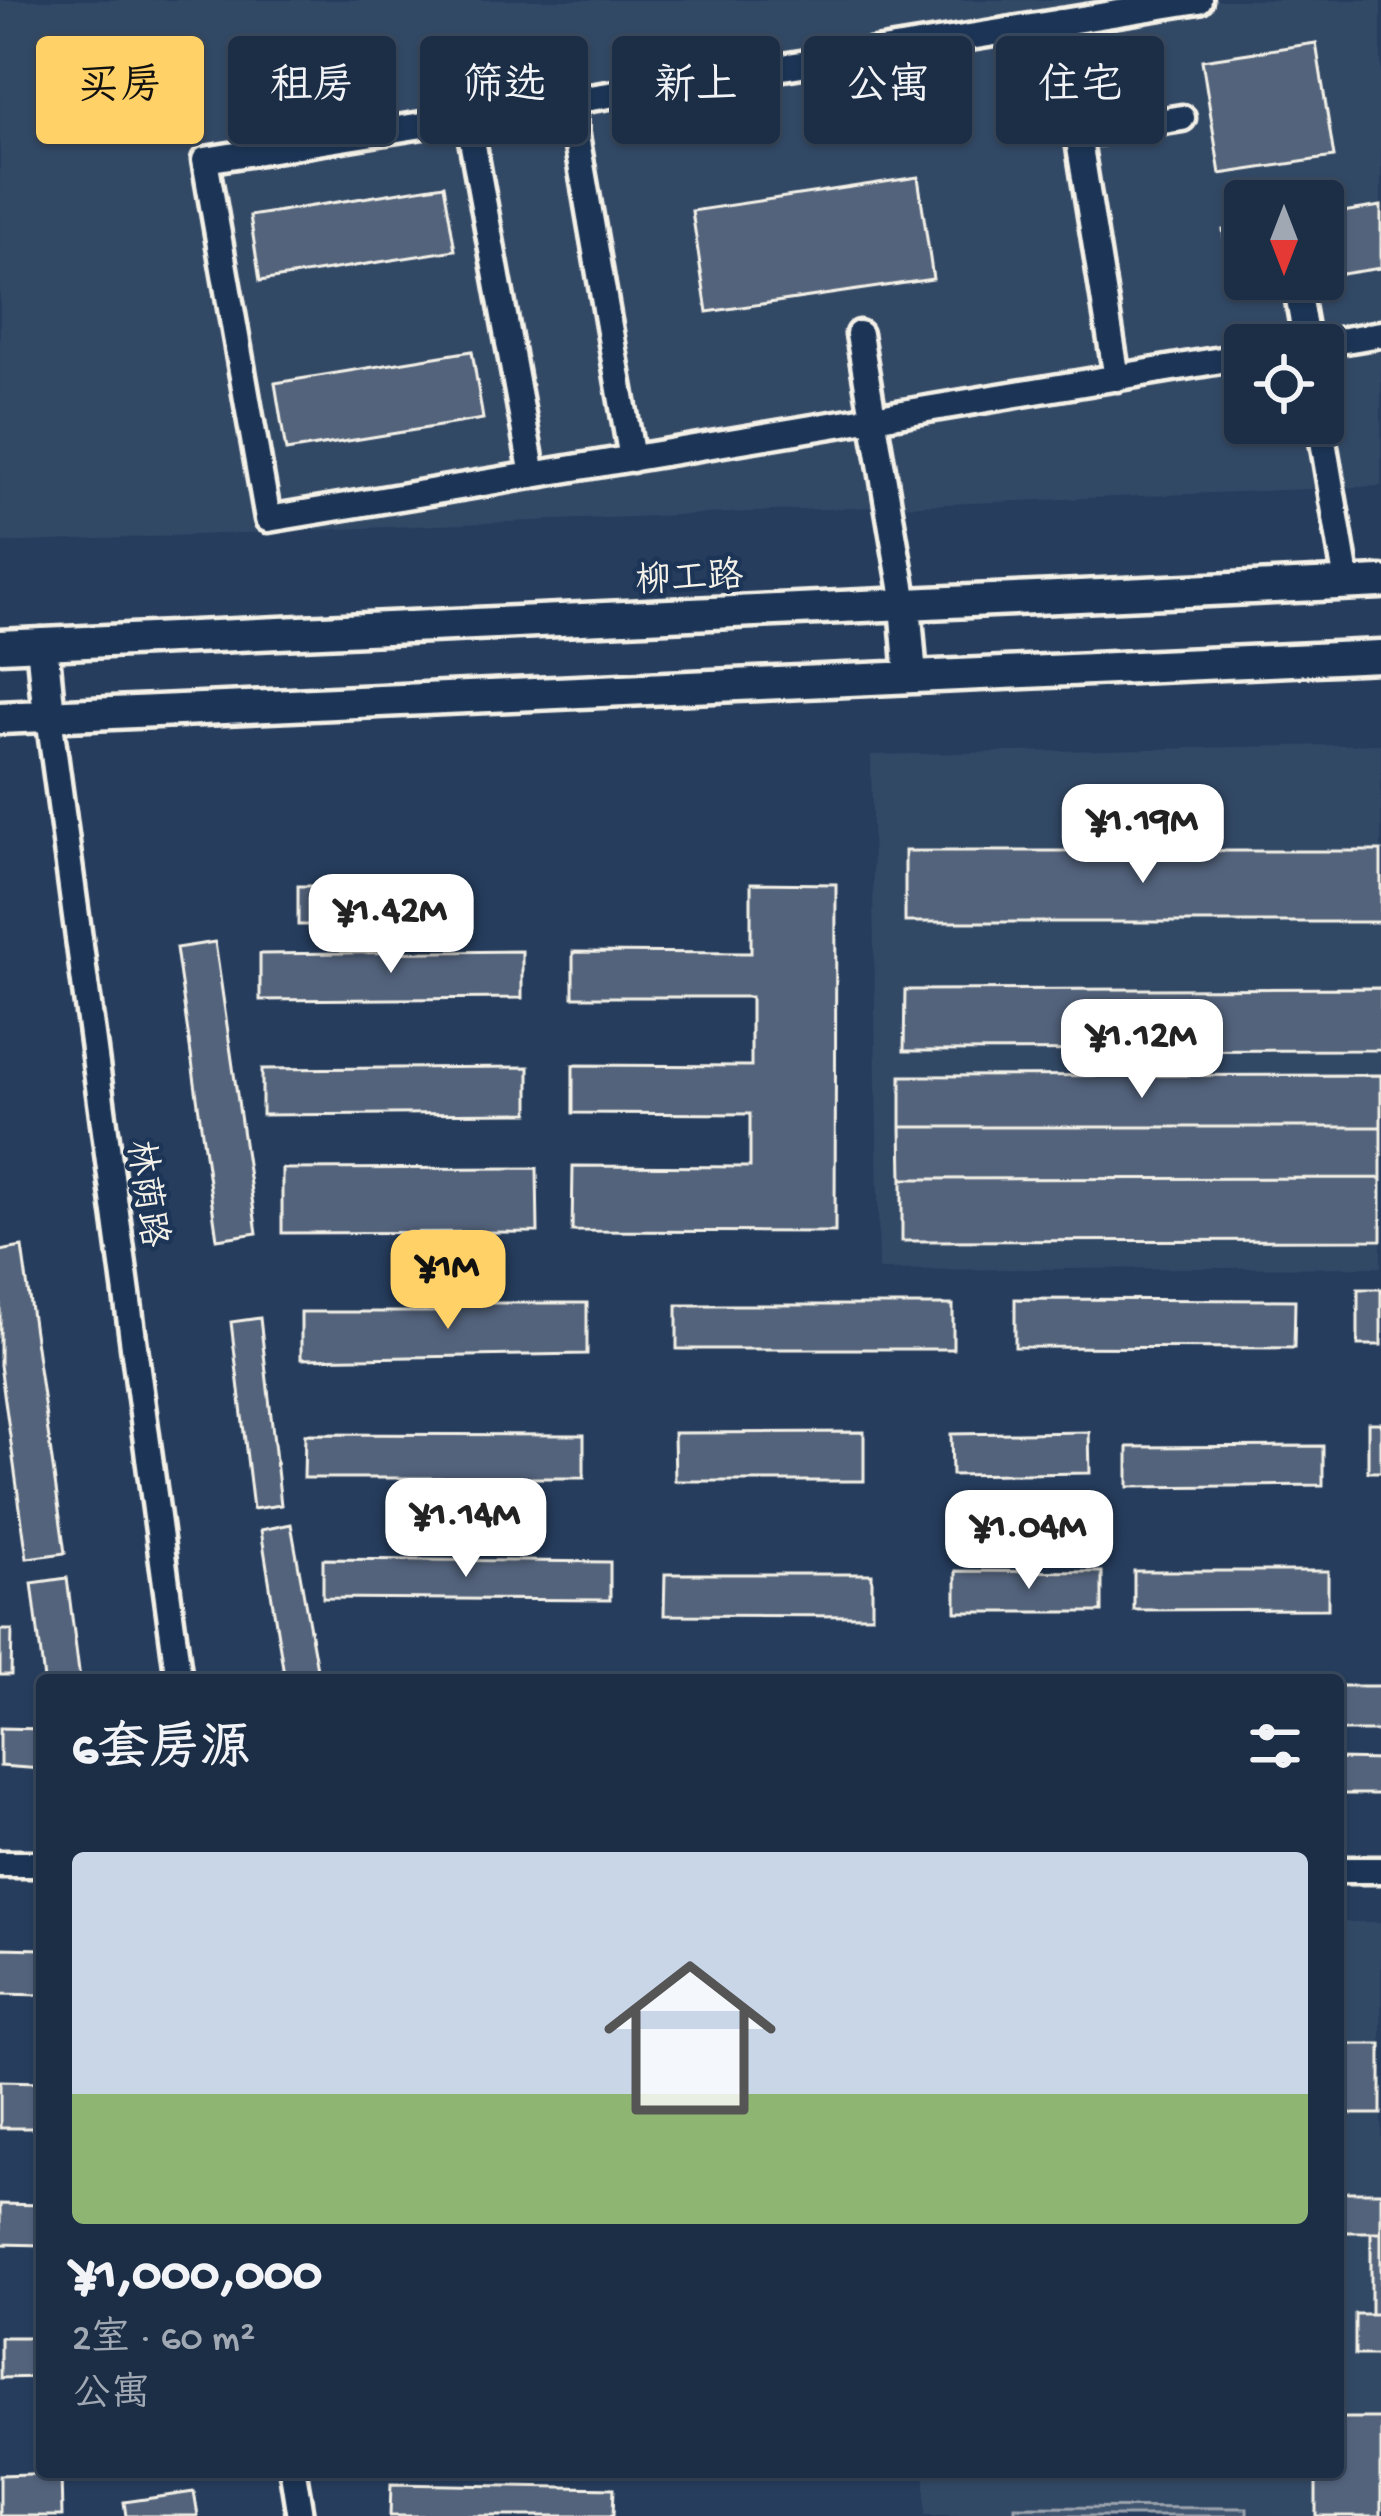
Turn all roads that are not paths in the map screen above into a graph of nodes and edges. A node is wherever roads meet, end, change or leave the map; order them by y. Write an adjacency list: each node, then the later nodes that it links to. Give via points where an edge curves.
1 (1199, 0): 2 (street)
2 (1060, 22): 3 (street); 4 (street)
3 (1062, 36)
4 (588, 98)
5 (1182, 118): 6 (street)
6 (1164, 121)
7 (420, 126): 21 (street, via 205,160 268,518)
8 (473, 144): 21 (street)
9 (577, 144): 20 (street)
10 (1080, 144): 17 (street)
11 (1299, 300): 12 (street)
12 (1305, 324)
13 (860, 334): 18 (street)
14 (1381, 334): 15 (street)
15 (1344, 340)
16 (1224, 359): 17 (street)
17 (1118, 377): 18 (street)
18 (874, 418): 20 (street); 24 (street)
19 (1324, 444): 23 (street)
20 (632, 458): 21 (street)
21 (533, 475)
22 (1381, 582): 23 (main road, 柳工路)
23 (1347, 583): 24 (main road, 柳工路)
24 (905, 604): 25 (main road, 柳工路); 28 (main road)
25 (42, 644): 26 (main road, 柳工路); 29 (main road)
26 (0, 646)
27 (1381, 656): 28 (main road)
28 (911, 677): 29 (main road)
29 (49, 716): 30 (main road); 31 (street, 林荫路)
30 (0, 718)
31 (177, 1674)
32 (0, 1864): 33 (street)
33 (36, 1864)
34 (1344, 1870): 35 (street)
35 (1381, 1870)
36 (294, 2478): 37 (street)
37 (300, 2516)

